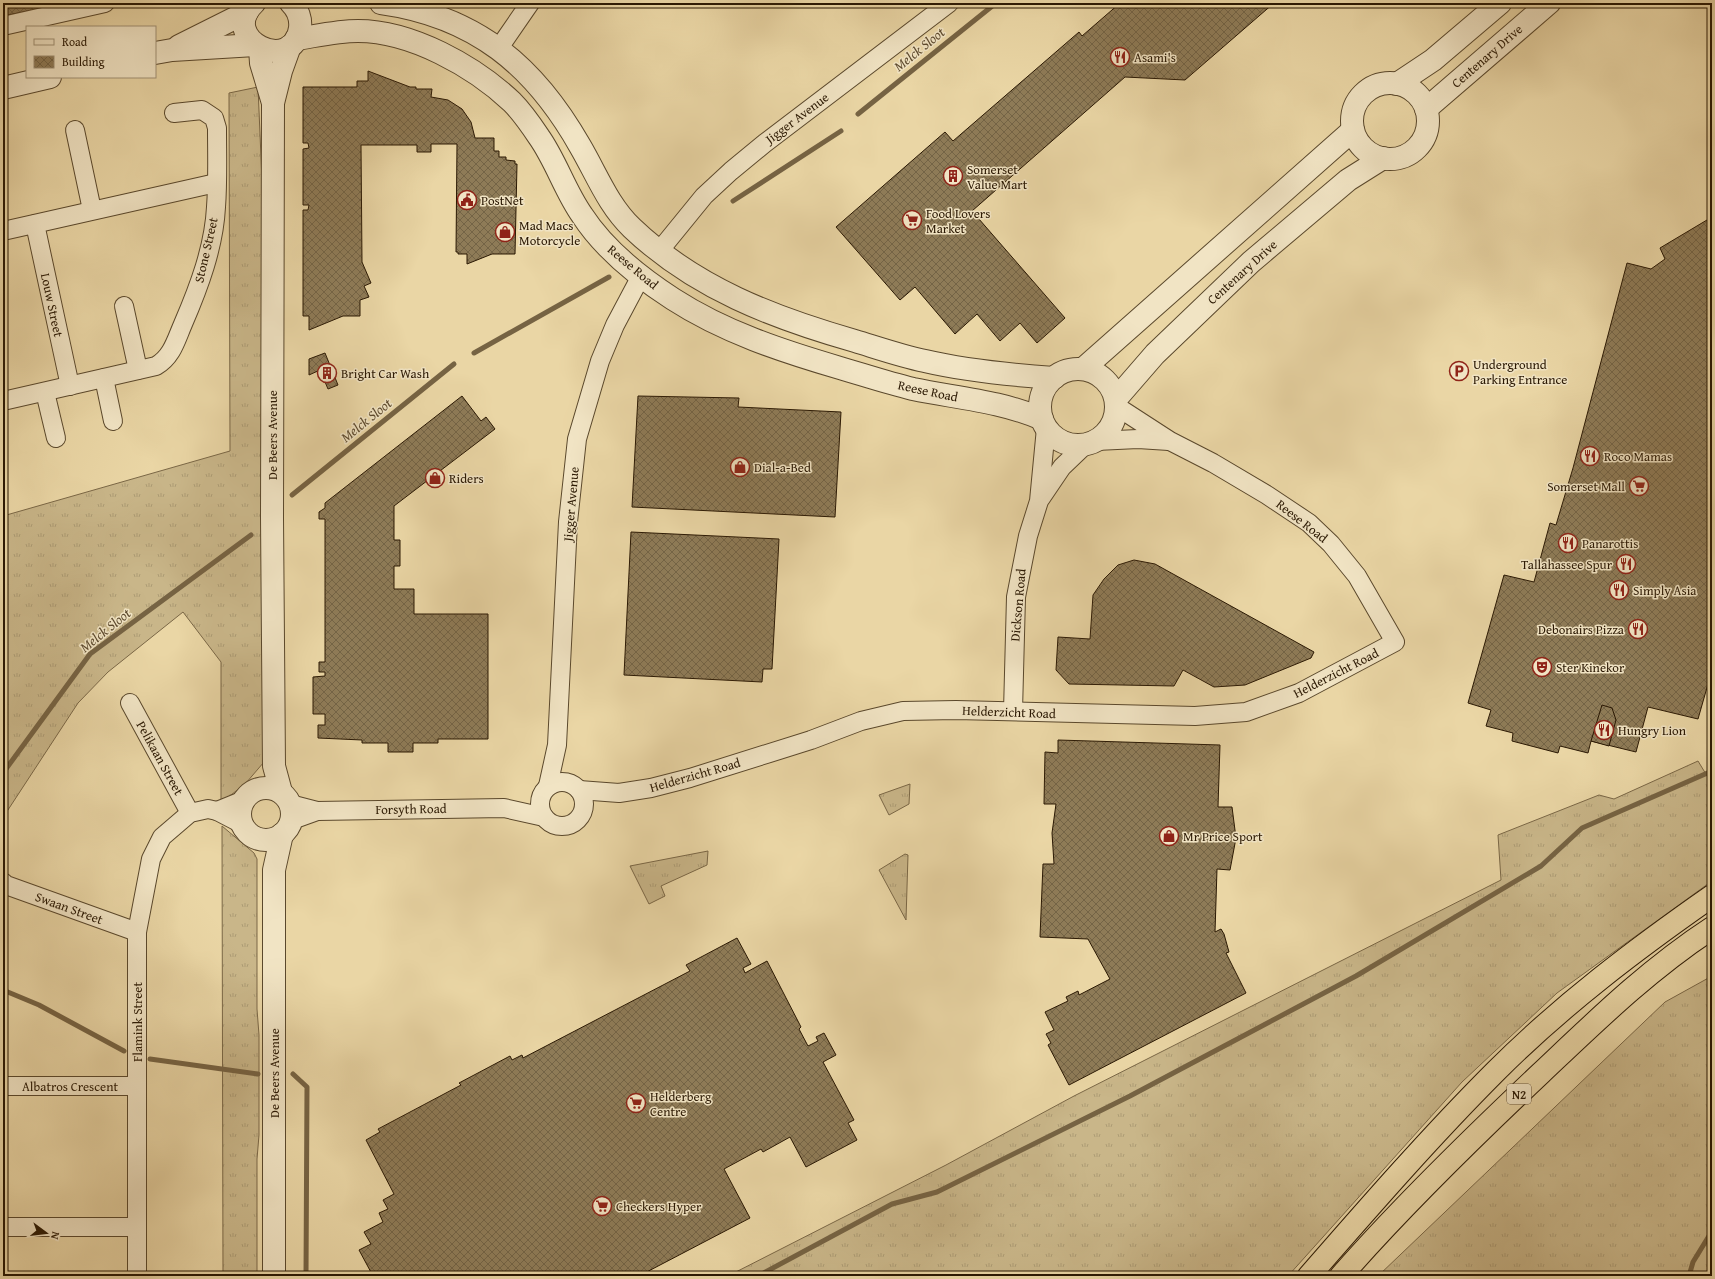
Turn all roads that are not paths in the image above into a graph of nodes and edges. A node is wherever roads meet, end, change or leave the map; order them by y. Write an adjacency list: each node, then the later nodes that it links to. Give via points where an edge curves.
1 (104, 3): 9 (street)
2 (299, 3): 10 (street, De Beers Avenue, via 300,30)
3 (381, 3): 12 (street, via 406,6 433,14 477,33)
4 (530, 3): 12 (street)
5 (949, 3): 27 (street, Jigger Avenue, via 731,171 704,196)
6 (1500, 3): 15 (street, via 1433,60)
7 (1549, 3): 18 (street, Centenary Drive)
8 (251, 6): 11 (street, via 245,21 245,30 249,39); 13 (street)
9 (3, 26)
10 (293, 42): 11 (street, Reese Road, via 281,50 272,52); 17 (street, De Beers Avenue, via 281,71); 28 (street, Reese Road, via 359,31 393,36 433,49 489,82 514,103 541,139 581,215 613,252)
11 (258, 47): 13 (street, Reese Road); 17 (street, De Beers Avenue)
12 (499, 48): 27 (street, via 532,79 560,114 581,147 606,197 618,213 632,228)
13 (164, 52)
14 (46, 78): 16 (street)
15 (1396, 84): 18 (street, via 1412,91); 21 (street, via 1376,86 1362,96 1353,111)
16 (3, 88)
17 (273, 103): 52 (street, De Beers Avenue, via 274,766)
18 (1426, 109): 22 (street, via 1427,128 1418,146 1402,157)
19 (174, 113): 23 (street, Stone Street, via 202,110 214,118 217,128)
20 (75, 130): 24 (street)
21 (1353, 130): 22 (street, via 1364,149); 30 (street)
22 (1382, 158): 37 (street, Centenary Drive, via 1348,180 1251,262 1155,354)
23 (216, 183): 24 (street); 31 (street, Stone Street, via 216,208 210,245 192,304 167,358 156,366)
24 (92, 210): 25 (street)
25 (35, 224): 26 (street); 34 (street, Louw Street)
26 (3, 231)
27 (660, 250): 33 (street, via 688,272 730,296 812,329 924,361 990,373)
28 (641, 276): 39 (street, Reese Road, via 673,299 722,326 775,348 910,388 1006,405); 47 (street, Jigger Avenue, via 615,325 600,361 577,439 568,522)
29 (124, 306): 31 (street)
30 (1083, 369): 33 (street, via 1070,370); 37 (street, via 1096,373 1106,381)
31 (138, 370): 32 (street, Stone Street)
32 (104, 378): 34 (street, Stone Street); 38 (street)
33 (1054, 378): 39 (street, via 1042,396 1040,404)
34 (70, 386): 35 (street, Stone Street)
35 (45, 392): 36 (street, Stone Street); 40 (street)
36 (3, 401)
37 (1116, 403): 41 (street, Reese Road); 42 (street, via 1111,426)
38 (113, 421)
39 (1044, 424): 42 (street, via 1063,442); 43 (street, Dickson Road)
40 (56, 438)
41 (1170, 441): 42 (street, Reese Road, via 1138,439); 44 (street, Reese Road, via 1213,463 1309,523 1331,544 1357,576)
42 (1090, 443): 43 (street, Dickson Road, via 1062,467)
43 (1039, 501): 46 (street, Dickson Road, via 1028,536 1016,597)
44 (1395, 642): 46 (street, Helderzicht Road, via 1299,693 1246,712 1195,716)
45 (130, 703): 56 (street, Pelikaan Street)
46 (1013, 712): 50 (street, Helderzicht Road, via 903,711 690,778)
47 (557, 745): 48 (street, Jigger Avenue); 49 (street, Jigger Avenue)
48 (574, 786): 49 (street, via 555,782); 50 (street, Helderzicht Road); 54 (street, via 584,799)
49 (545, 791): 53 (street, Forsyth Road); 57 (street, via 540,807)
50 (620, 793): 54 (street, Helderzicht Road)
51 (244, 800): 52 (street, via 256,790); 55 (street, Flamink Street); 58 (street, via 240,812)
52 (282, 808): 53 (street, Forsyth Road); 59 (street, via 272,839); 60 (street, De Beers Avenue)
53 (504, 808): 57 (street, Forsyth Road)
54 (584, 810): 57 (street, via 578,819 566,826 552,824)
55 (217, 811): 56 (street, Flamink Street, via 208,809); 58 (street, Flamink Street)
56 (190, 813): 64 (street, Flamink Street, via 162,837 153,851)
57 (544, 817)
58 (242, 824): 59 (street, via 252,836)
59 (260, 839): 60 (street, De Beers Avenue)
60 (274, 870): 70 (street, De Beers Avenue)
61 (3, 882): 64 (street, Swaan Street)
62 (1712, 896): 71 (highway, N2, via 1630,954 1508,1059 1418,1152)
63 (1712, 928): 72 (highway, N2, via 1667,960 1588,1028 1442,1169)
64 (137, 932): 66 (street, Flamink Street)
65 (3, 1086): 66 (street, Albatros Crescent)
66 (137, 1086): 68 (street, Flamink Street)
67 (3, 1227): 68 (street)
68 (137, 1227): 69 (street, Flamink Street)
69 (137, 1276)
70 (274, 1276)
71 (1309, 1276)
72 (1341, 1276)

